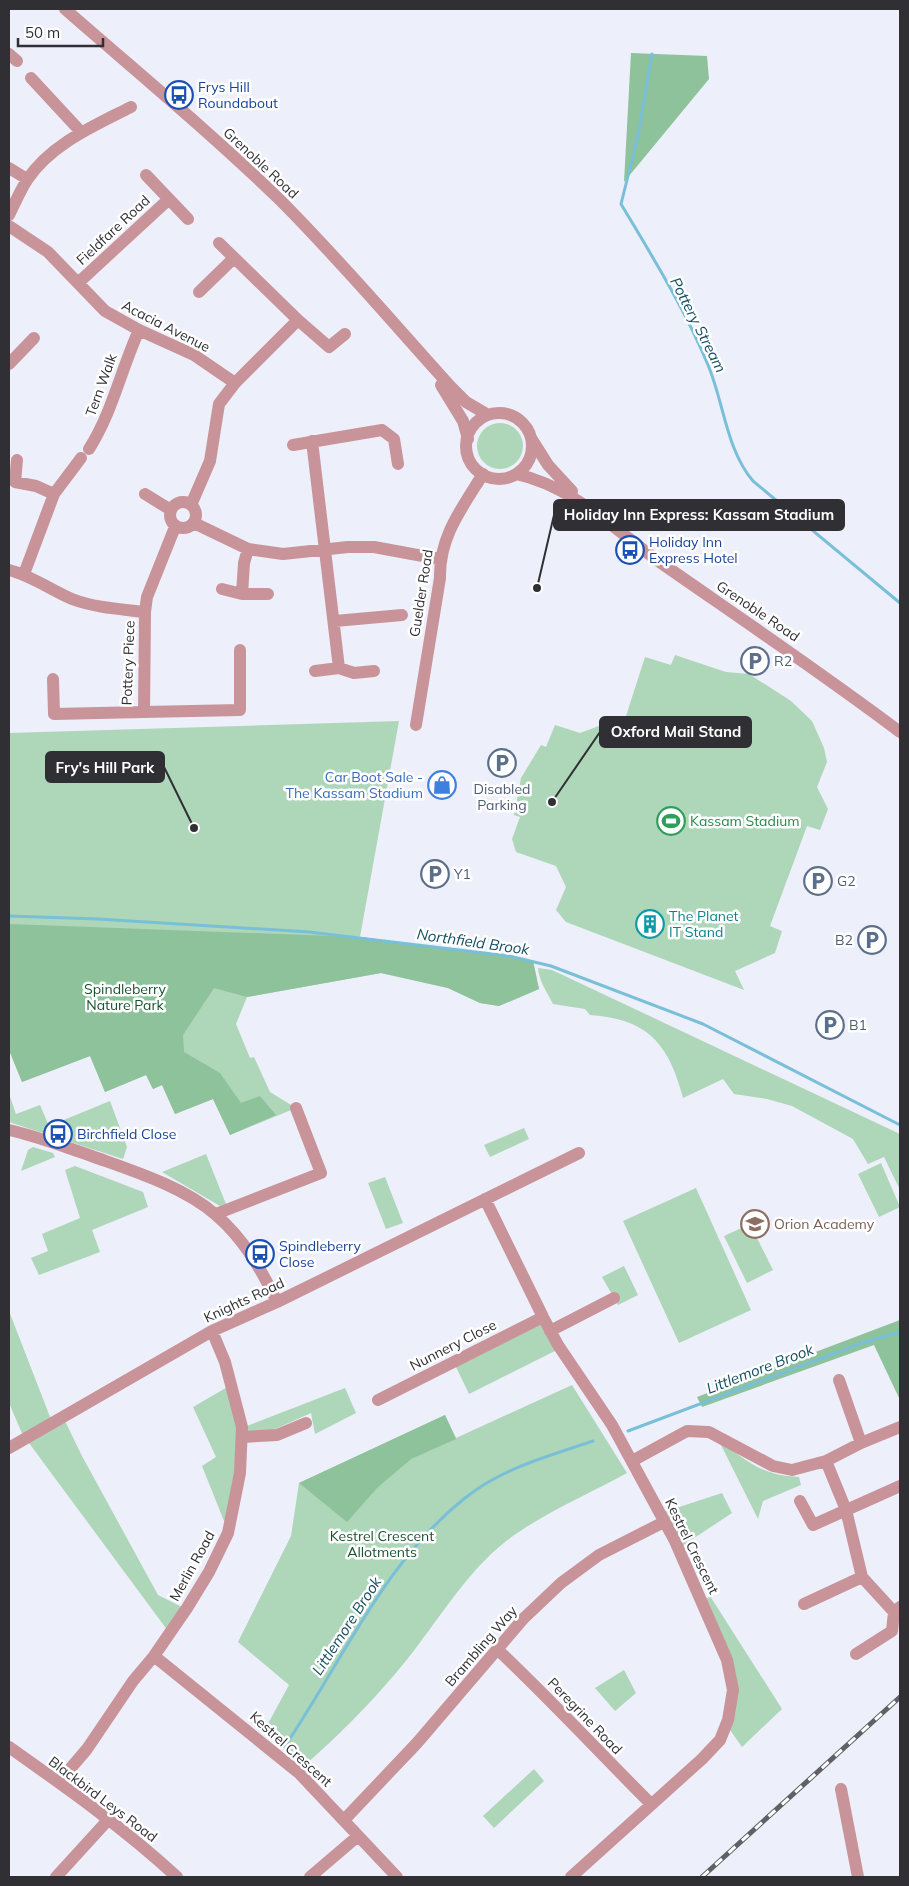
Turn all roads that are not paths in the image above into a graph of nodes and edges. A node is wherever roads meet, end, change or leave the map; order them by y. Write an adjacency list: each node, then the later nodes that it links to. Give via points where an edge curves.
1 (65, 9): 20 (street, Grenoble Road, via 279,199)
2 (30, 78): 4 (street)
3 (131, 107): 4 (street)
4 (81, 132): 7 (street, via 51,154)
5 (9, 168): 7 (street)
6 (146, 175): 8 (street, Fieldfare Road)
7 (27, 179): 9 (street)
8 (169, 199): 10 (street, Fieldfare Road); 14 (street, Fieldfare Road)
9 (9, 215)
10 (188, 219)
11 (9, 226): 14 (street, Acacia Avenue, via 48,252)
12 (219, 243): 13 (street)
13 (234, 258): 15 (street); 16 (street)
14 (78, 283): 17 (street, Acacia Avenue, via 105,311)
15 (199, 292)
16 (298, 320): 18 (street, via 329,347); 22 (street)
17 (139, 330): 22 (street, Acacia Avenue, via 194,355); 32 (street, Tern Walk, via 123,364 113,402 85,454)
18 (345, 334)
19 (34, 338): 21 (street)
20 (422, 355): 23 (street, Grenoble Road, via 466,402); 25 (street, Grenoble Road, via 463,421)
21 (10, 370)
22 (235, 383): 34 (street, via 219,404 210,461)
23 (488, 415): 24 (street, via 498,413 515,417 525,425); 25 (street, via 476,422)
24 (531, 438): 31 (street, via 528,462); 36 (street, Grenoble Road, via 559,479)
25 (468, 440): 30 (street, via 470,458)
26 (312, 442): 27 (street); 29 (street, via 382,430 394,439); 40 (street)
27 (293, 445)
28 (17, 460): 32 (street, via 15,482)
29 (398, 464)
30 (483, 474): 31 (street, via 501,479); 41 (street, Guelder Road, via 450,528)
31 (516, 474): 36 (street, Grenoble Road, via 553,485)
32 (54, 494): 43 (street, Tern Walk)
33 (145, 494): 35 (street)
34 (191, 505): 35 (street, via 181,502); 37 (street, via 196,513)
35 (171, 510): 38 (street, via 170,520)
36 (599, 516): 57 (street, Grenoble Road, via 817,669)
37 (194, 523): 38 (street, via 184,529); 39 (street)
38 (176, 527): 47 (street, Pottery Piece, via 147,597)
39 (248, 549): 40 (street, via 283,554); 45 (street)
40 (325, 550): 41 (street, via 374,547); 49 (street)
41 (439, 559): 56 (street, Guelder Road, via 440,578)
42 (9, 570): 43 (street)
43 (24, 574): 47 (street, via 96,607)
44 (222, 589): 45 (street)
45 (242, 594): 46 (street)
46 (268, 594)
47 (145, 612): 55 (street, Pottery Piece)
48 (402, 615): 49 (street)
49 (335, 621): 51 (street)
50 (240, 650): 55 (street, via 240,710)
51 (339, 668): 52 (street); 53 (street, via 354,673)
52 (315, 671)
53 (374, 671)
54 (53, 679): 55 (street, Pottery Piece, via 54,714)
55 (144, 712)
56 (416, 725)
57 (900, 732)
58 (296, 1108): 62 (street, via 321,1173)
59 (9, 1130): 62 (street, via 138,1173 190,1197)
60 (579, 1153): 61 (street, Knights Road)
61 (485, 1199): 64 (street, Knights Road); 65 (street, Kestrel Crescent)
62 (216, 1214): 64 (street, via 258,1263)
63 (614, 1298): 67 (street)
64 (277, 1302): 66 (street, Knights Road)
65 (543, 1317): 67 (street, Kestrel Crescent); 69 (street, Nunnery Close)
66 (212, 1331): 72 (street, Merlin Road, via 232,1384); 74 (street, Knights Road)
67 (550, 1331): 75 (street, Kestrel Crescent)
68 (839, 1380): 73 (street)
69 (378, 1400)
70 (306, 1423): 72 (street, via 277,1435)
71 (900, 1427): 73 (street)
72 (242, 1437): 86 (street, Merlin Road, via 240,1473 228,1532 209,1572)
73 (861, 1443): 76 (street)
74 (9, 1448)
75 (632, 1461): 76 (street, via 687,1431 709,1432 773,1466 792,1470); 80 (street, Kestrel Crescent)
76 (826, 1461): 79 (street)
77 (900, 1486): 79 (street)
78 (800, 1501): 79 (street, via 813,1526)
79 (846, 1510): 81 (street)
80 (664, 1522): 84 (street, Brambling Way, via 599,1556 561,1583 523,1619); 90 (street, Kestrel Crescent, via 684,1559 727,1660 732,1690 728,1720 720,1740)
81 (862, 1577): 82 (street); 83 (street)
82 (804, 1604)
83 (897, 1610): 85 (street, via 892,1631)
84 (498, 1649): 90 (street, Peregrine Road); 92 (street, Brambling Way, via 417,1743)
85 (856, 1654)
86 (154, 1656): 88 (street, Merlin Road, via 133,1681 88,1749); 92 (street, Kestrel Crescent, via 299,1773)
87 (9, 1747): 88 (street, Blackbird Leys Road)
88 (59, 1782): 91 (street, Blackbird Leys Road)
89 (841, 1789): 99 (street, via 850,1802 845,1818)
90 (650, 1804): 98 (street, Kestrel Crescent)
91 (108, 1820): 94 (street); 95 (street, Blackbird Leys Road)
92 (344, 1820): 93 (street, Kestrel Crescent)
93 (358, 1836): 96 (street); 97 (street, Kestrel Crescent)
94 (56, 1877)
95 (177, 1877)
96 (310, 1877)
97 (397, 1877)
98 (571, 1877)
99 (858, 1877)

